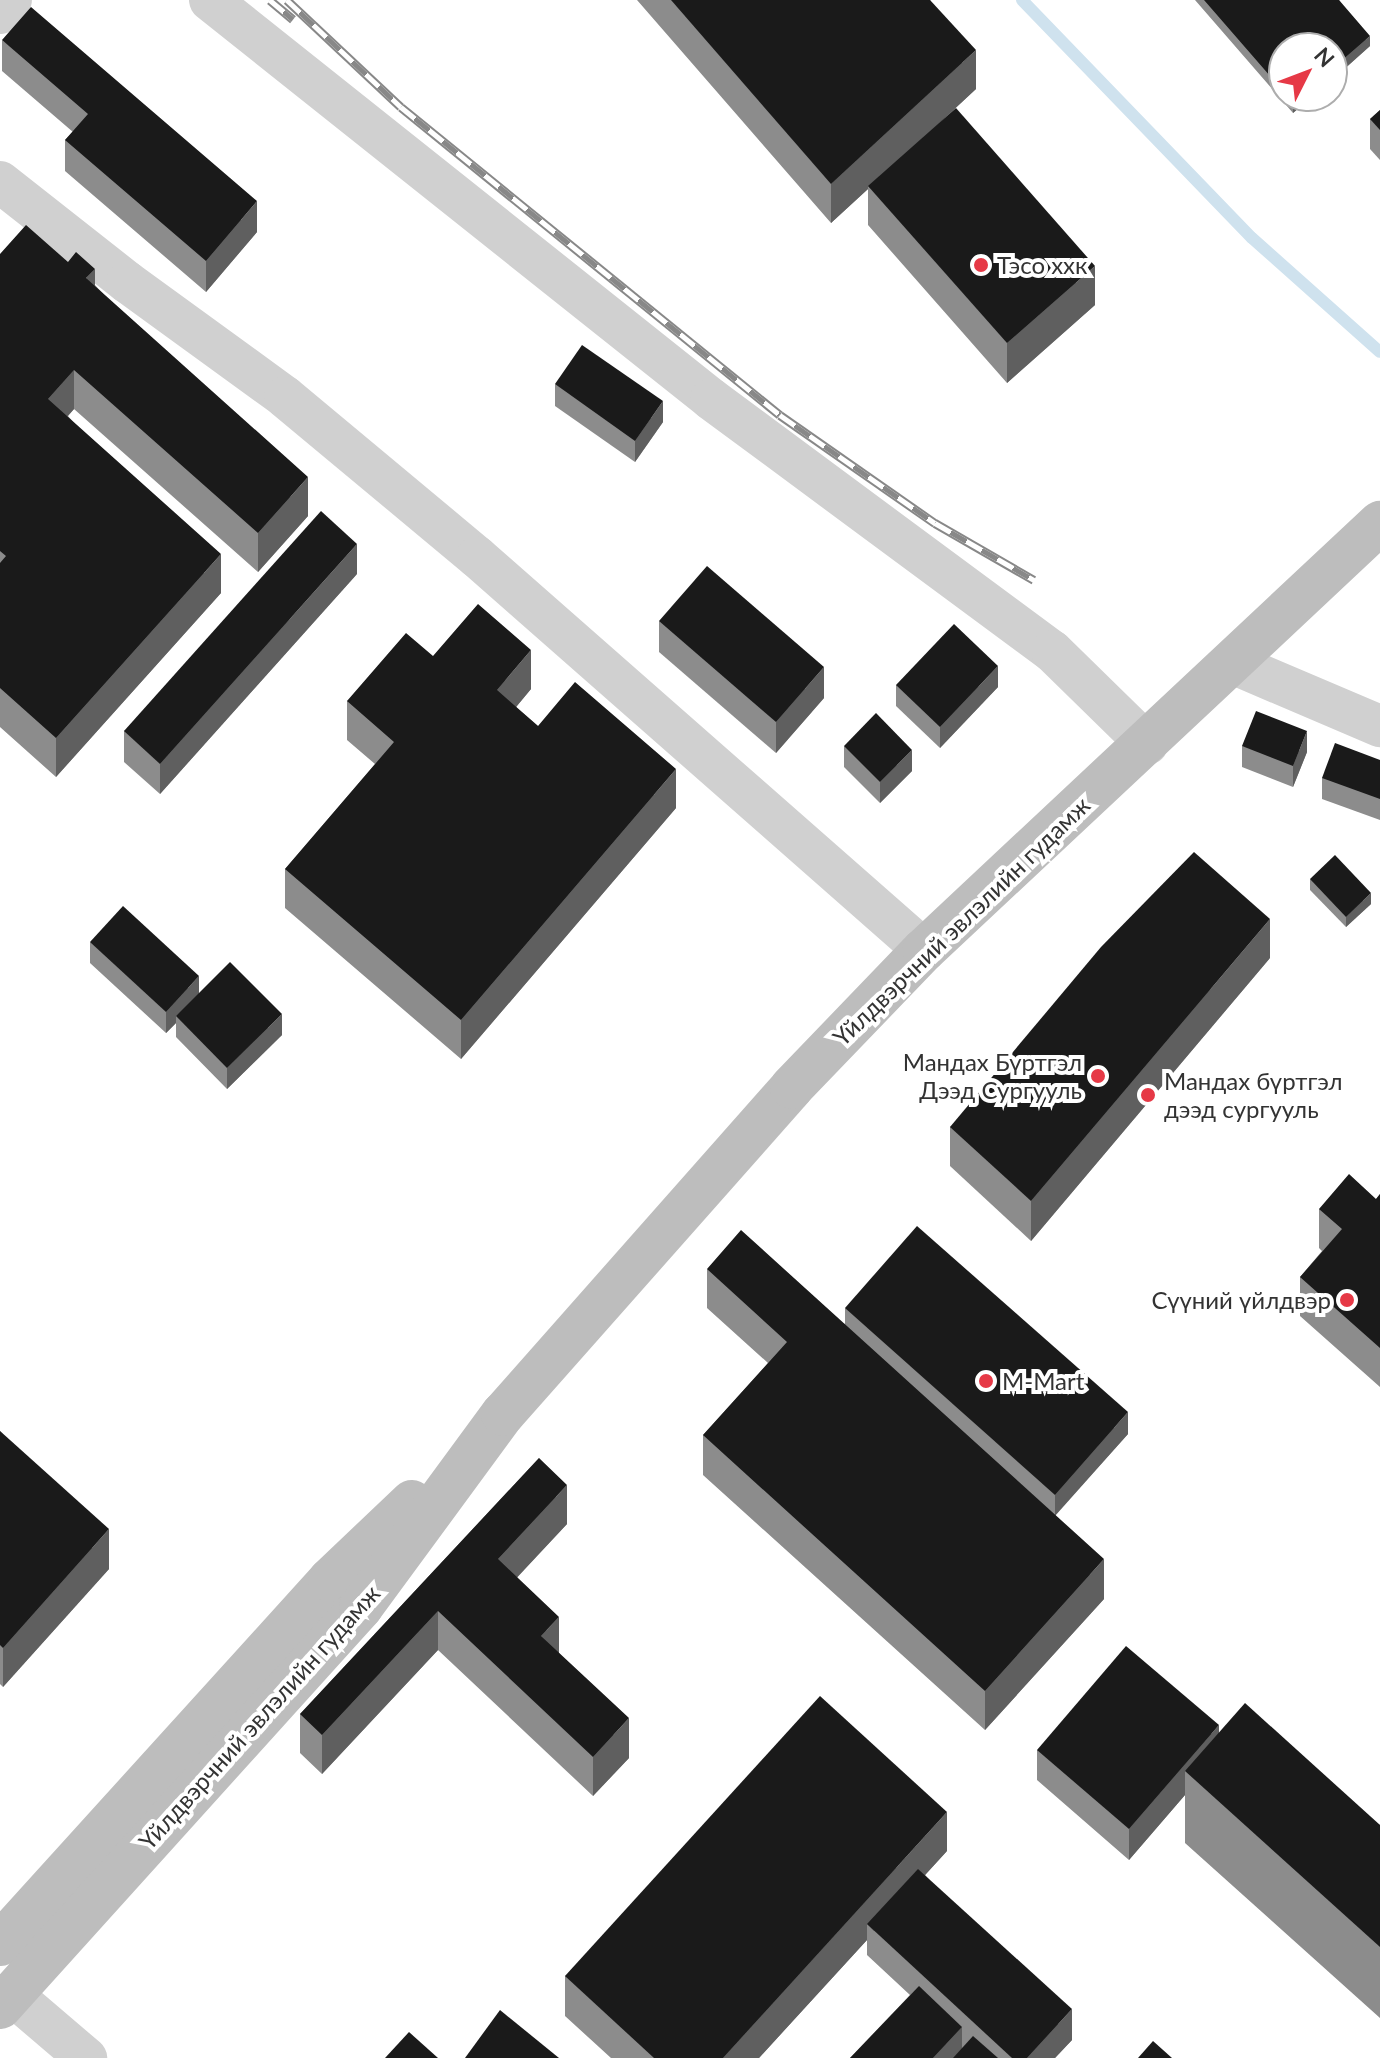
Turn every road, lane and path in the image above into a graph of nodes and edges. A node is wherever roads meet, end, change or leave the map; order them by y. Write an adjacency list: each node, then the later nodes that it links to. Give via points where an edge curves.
1 (11, 0): 3 (street)
2 (210, 0): 8 (street, via 711,399 1052,651)
3 (0, 13)
4 (0, 182): 9 (street, via 333,437)
5 (1380, 523): 6 (main road, Үйлдвэрчний эвлэлийн гудамж)
6 (1232, 663): 7 (street); 8 (main road, Үйлдвэрчний эвлэлийн гудамж)
7 (1380, 726)
8 (1147, 744): 9 (main road, Үйлдвэрчний эвлэлийн гудамж)
9 (924, 950): 10 (main road, Үйлдвэрчний эвлэлийн гудамж, via 792,1087)
10 (503, 1414): 11 (main road, Үйлдвэрчний эвлэлийн гудамж, via 330,1580); 12 (main road, Үйлдвэрчний эвлэлийн гудамж, via 361,1607)
11 (0, 1944)
12 (6, 2000): 13 (street)
13 (86, 2058)

